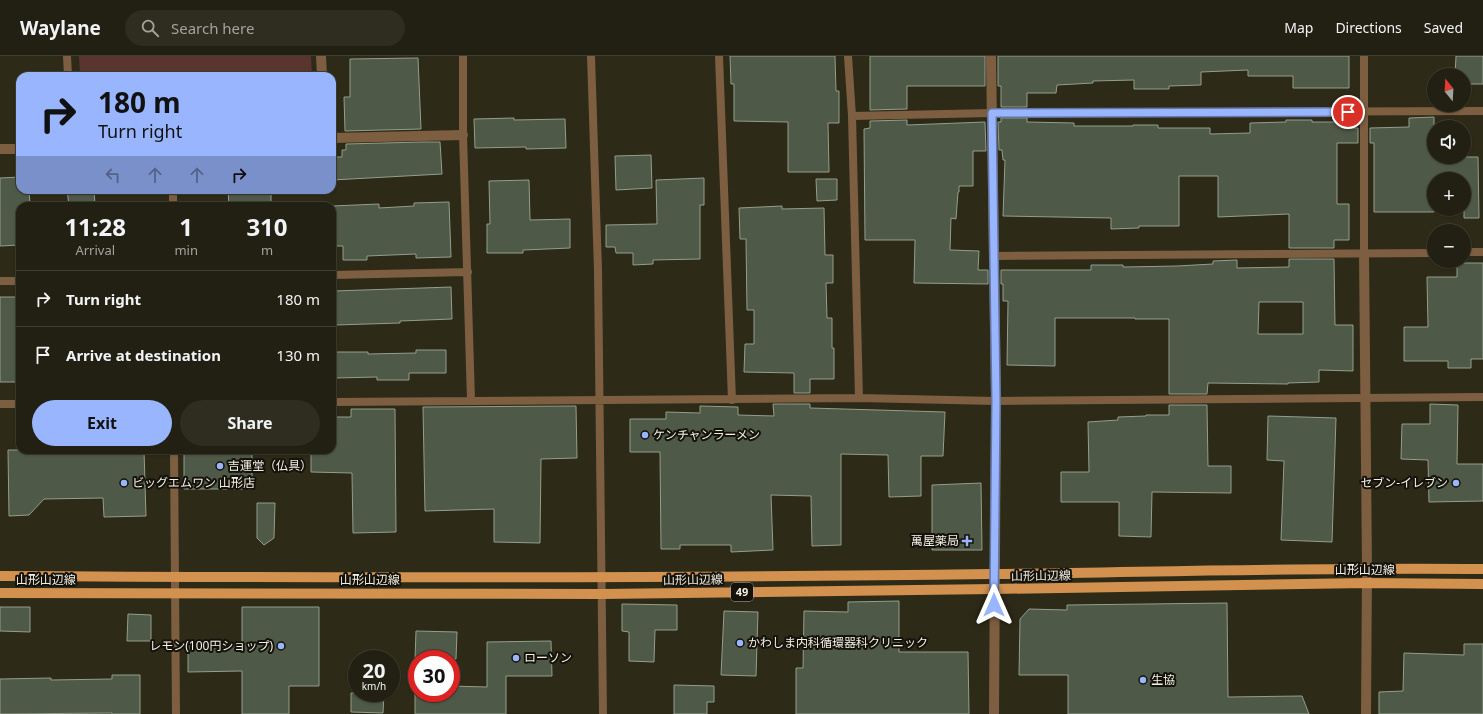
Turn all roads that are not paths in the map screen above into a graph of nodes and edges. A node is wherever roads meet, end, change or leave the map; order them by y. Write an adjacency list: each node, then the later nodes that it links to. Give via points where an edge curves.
1 (67, 56): 9 (lane)
2 (322, 56): 10 (street)
3 (463, 56): 15 (lane)
4 (591, 56): 32 (lane, via 598,270)
5 (719, 56): 33 (lane)
6 (848, 56): 14 (lane)
7 (991, 56): 13 (street)
8 (1364, 56): 12 (lane)
9 (68, 72)
10 (322, 72)
11 (1483, 111): 12 (lane)
12 (1364, 112): 13 (lane); 21 (lane)
13 (992, 113): 14 (lane); 23 (street)
14 (852, 116): 29 (lane)
15 (463, 135): 16 (street); 24 (lane)
16 (336, 138)
17 (0, 149): 18 (street)
18 (16, 149)
19 (1471, 252): 20 (lane)
20 (1483, 252)
21 (1364, 253): 22 (lane); 23 (lane); 30 (street)
22 (1427, 253)
23 (994, 256): 34 (street)
24 (468, 272): 25 (lane); 31 (lane)
25 (336, 275)
26 (16, 281): 27 (lane)
27 (0, 282)
28 (1483, 397): 30 (lane)
29 (859, 398): 33 (lane); 34 (lane)
30 (1365, 398): 34 (lane); 39 (street)
31 (471, 400): 32 (lane); 35 (lane)
32 (599, 400): 33 (lane); 44 (lane)
33 (732, 400)
34 (996, 401): 41 (street)
35 (336, 402)
36 (0, 404): 37 (lane)
37 (16, 404)
38 (174, 454): 43 (lane)
39 (1367, 568): 40 (main road, 山形山辺線 / 49); 41 (main road, 山形山辺線 / 49); 45 (street)
40 (1483, 569)
41 (994, 574): 44 (main road, 山形山辺線 / 49); 47 (street)
42 (0, 576): 43 (main road, 山形山辺線 / 49)
43 (176, 577): 44 (main road, 山形山辺線 / 49); 49 (lane)
44 (602, 578): 50 (lane)
45 (1366, 583): 46 (main road, 山形山辺線 / 49); 47 (main road, 山形山辺線 / 49); 54 (street)
46 (1483, 584)
47 (994, 590): 50 (main road, 山形山辺線 / 49); 53 (street)
48 (0, 593): 49 (main road, 山形山辺線 / 49)
49 (176, 593): 50 (main road, 山形山辺線 / 49); 51 (lane)
50 (602, 594): 52 (lane)
51 (176, 714)
52 (603, 714)
53 (994, 714)
54 (1366, 714)

